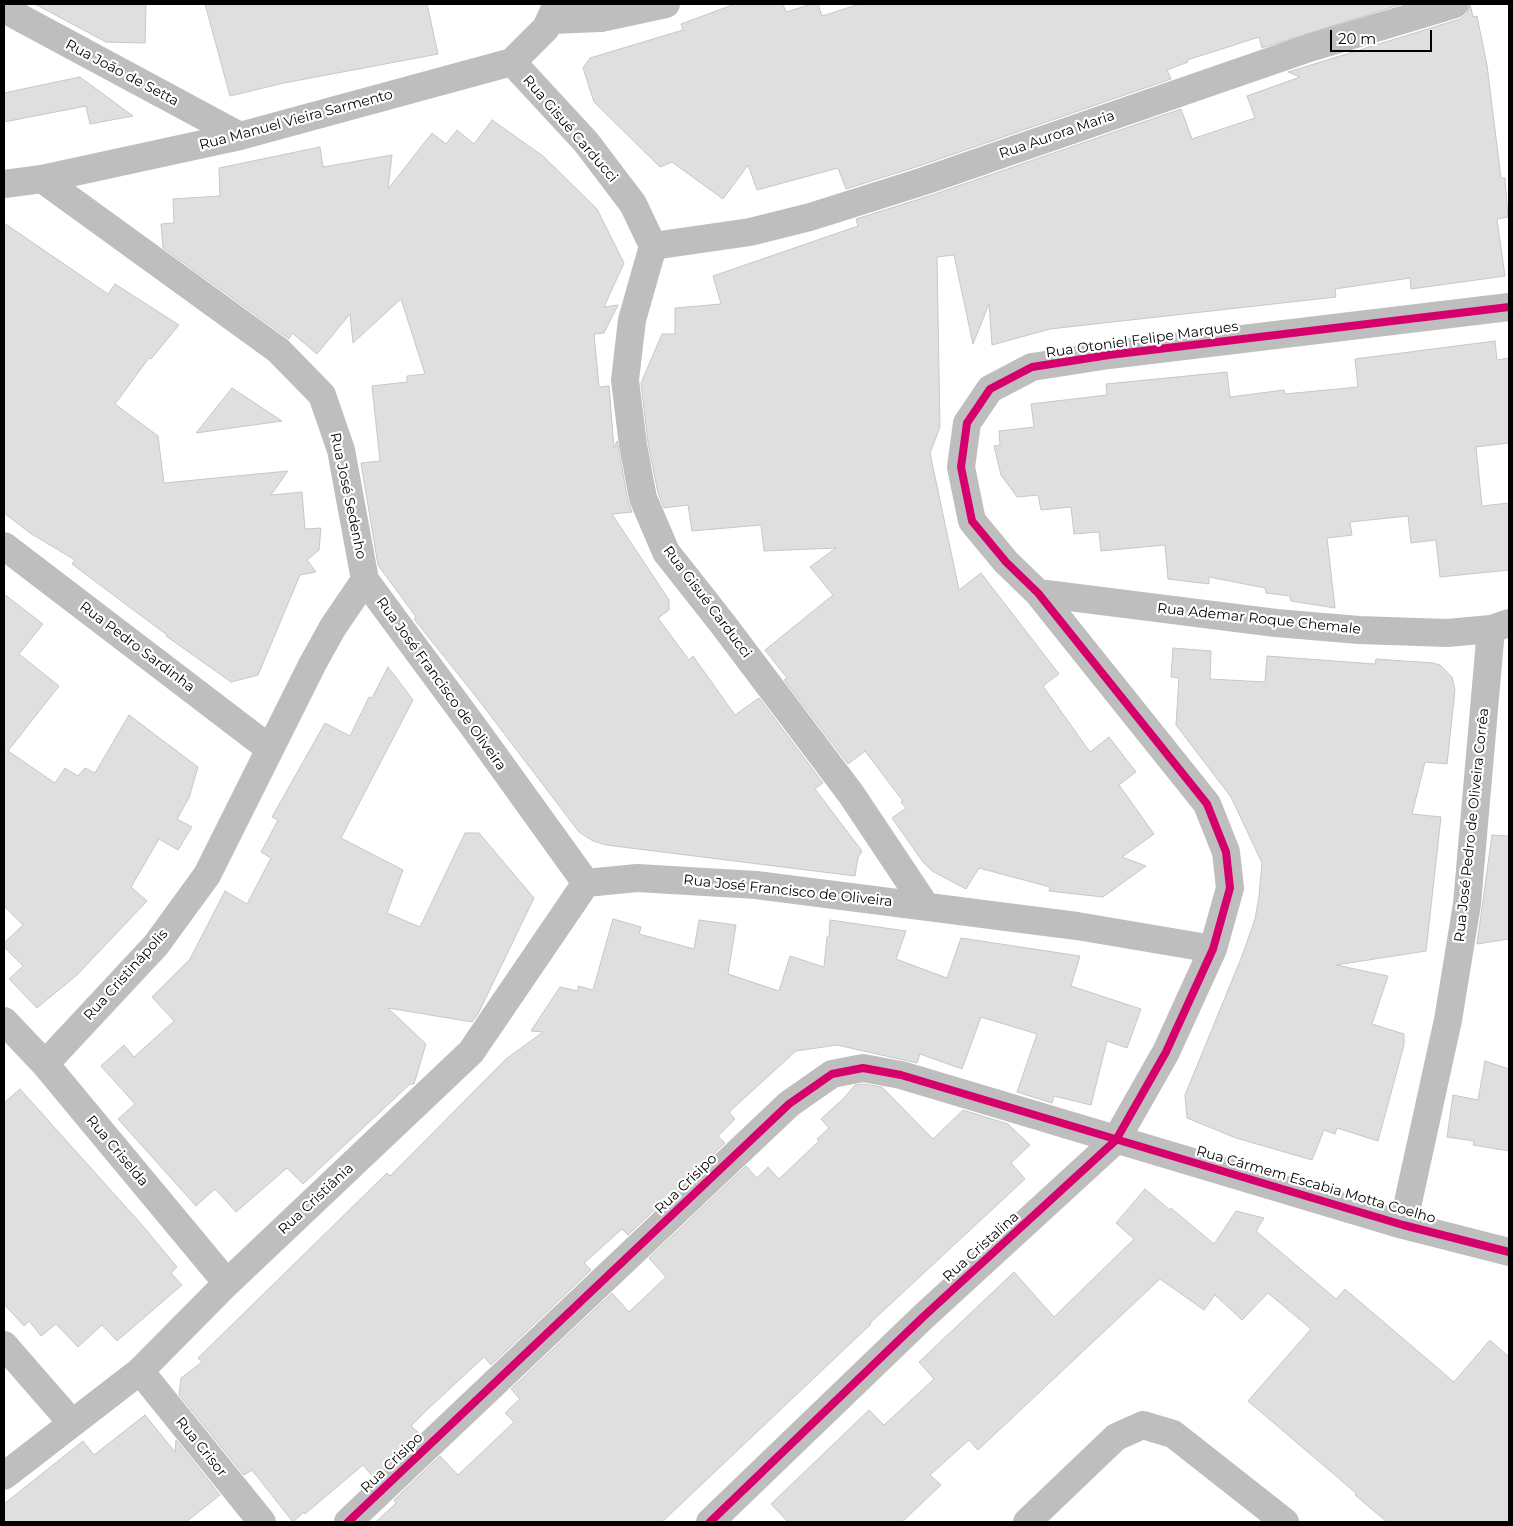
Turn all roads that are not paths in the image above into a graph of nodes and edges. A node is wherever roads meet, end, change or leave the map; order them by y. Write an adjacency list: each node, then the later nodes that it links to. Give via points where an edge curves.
1 (666, 4): 4 (street, via 601,18)
2 (1456, 4): 9 (street, Rua Aurora Maria, via 1309,48 810,217 750,232)
3 (4, 9): 6 (street, Rua João de Setta)
4 (553, 12): 5 (street, Rua Manuel Vieira Sarmento, via 546,28)
5 (512, 62): 6 (street, Rua Manuel Vieira Sarmento); 9 (street, Rua Gisué Carducci, via 586,142 633,204)
6 (240, 136): 7 (street, Rua Manuel Vieira Sarmento)
7 (42, 179): 8 (street, Rua Manuel Vieira Sarmento); 12 (street, Rua José Sedenho, via 278,350 322,395 341,450)
8 (4, 184)
9 (653, 246): 17 (street, Rua Gisué Carducci, via 632,320 625,380 643,498 666,552 851,794)
10 (1509, 307): 13 (street, Rua Otoniel Felipe Marques, via 1100,356 1032,367 990,389 967,423 960,468 972,521 1006,562)
11 (4, 546): 15 (street, Rua Pedro Sardinha)
12 (365, 580): 15 (street, via 333,627); 16 (street, Rua José Francisco de Oliveira)
13 (1038, 593): 14 (street, Rua Ademar Roque Chemale, via 1276,623 1359,630 1437,633); 18 (street, Rua Otoniel Felipe Marques, via 1207,804 1226,852 1230,888)
14 (1500, 626): 22 (street, Rua José Pedro de Oliveira Corrêa, via 1467,904 1448,1020)
15 (270, 749): 20 (street, Rua Cristinápolis, via 207,875 156,945)
16 (586, 883): 17 (street, Rua José Francisco de Oliveira, via 637,878 747,884); 24 (street, Rua Cristiânia, via 471,1052)
17 (925, 905): 18 (street, Rua José Francisco de Oliveira)
18 (1213, 949): 21 (street, Rua Cristalina, via 1166,1052)
19 (4, 1021): 20 (street, Rua Criselda)
20 (45, 1064): 24 (street, Rua Criselda)
21 (1116, 1140): 22 (street, Rua Cármem Escabia Motta Coelho); 30 (street, Rua Crisipo, via 901,1075 863,1068 832,1074 788,1104); 31 (street, Rua Cristalina, via 923,1318)
22 (1403, 1225): 23 (street, Rua Cármem Escabia Motta Coelho)
23 (1509, 1252)
24 (227, 1284): 26 (street, Rua Cristiânia)
25 (4, 1345): 27 (street)
26 (140, 1371): 27 (street, Rua Cristiânia); 29 (street, Rua Crisor)
27 (72, 1423): 28 (street, Rua Cristiânia)
28 (4, 1476)
29 (262, 1522)
30 (348, 1522)
31 (710, 1522)
32 (1027, 1522): 33 (street, via 1116,1437 1143,1425 1173,1434)
33 (1285, 1522)

